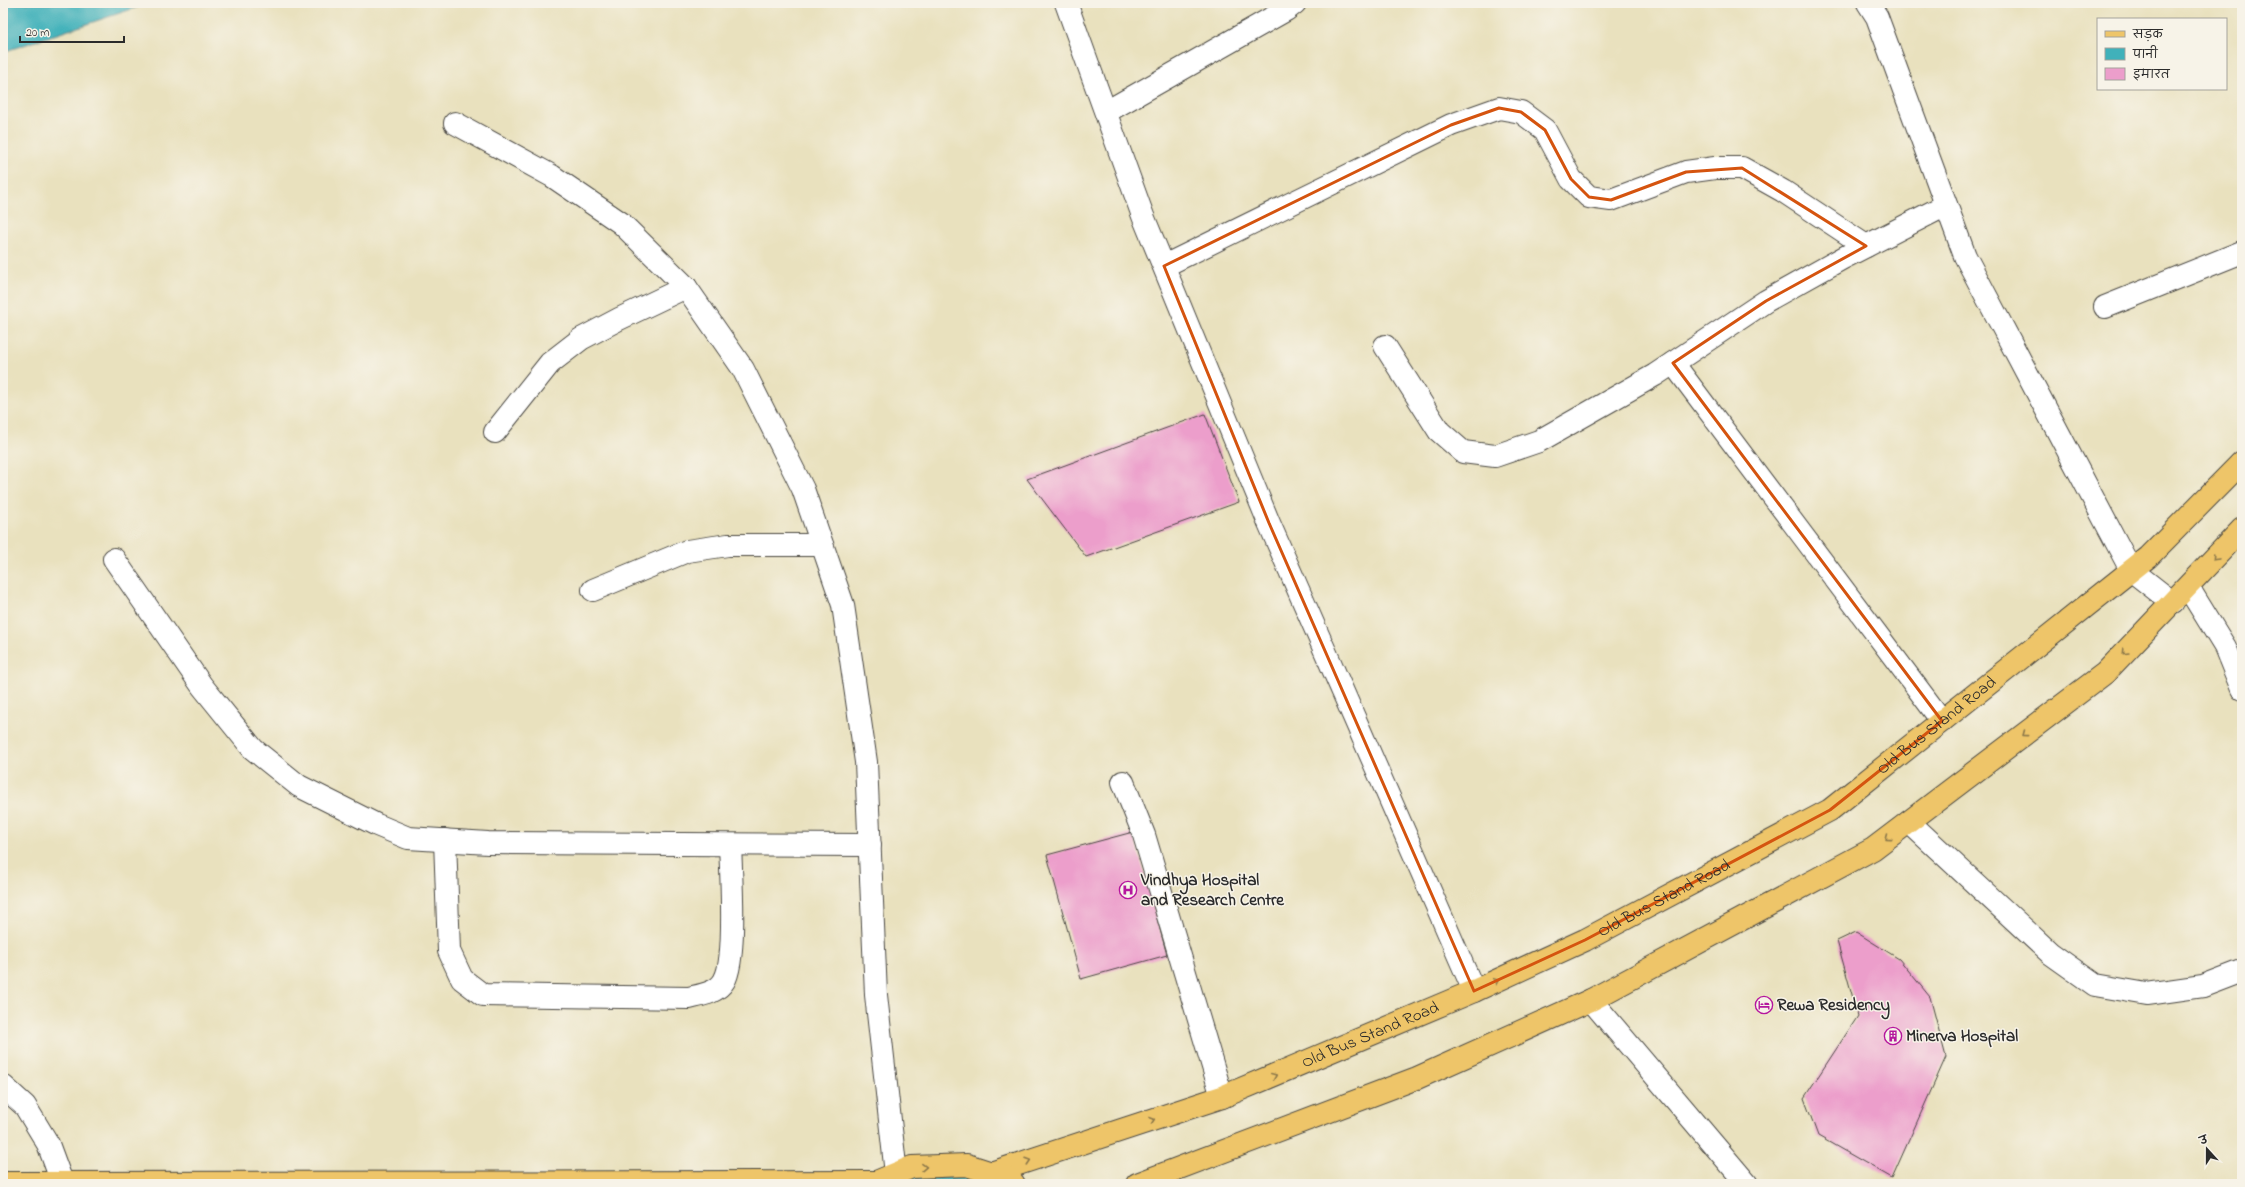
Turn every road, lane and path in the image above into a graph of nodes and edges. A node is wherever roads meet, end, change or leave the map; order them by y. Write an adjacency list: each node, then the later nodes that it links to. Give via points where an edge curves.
1 (1066, 3): 4 (street)
2 (1295, 3): 4 (street)
3 (1868, 3): 6 (street, via 1877,17)
4 (1106, 112): 9 (street, via 1143,216)
5 (455, 123): 10 (street, via 552,176 621,223)
6 (1946, 205): 7 (street); 19 (street, via 1965,256)
7 (1866, 246): 9 (street, via 1742,168 1686,172 1611,200 1589,197 1571,179 1545,130 1521,112 1499,108 1451,125); 13 (street, via 1766,301)
8 (2242, 252): 11 (street)
9 (1164, 266): 31 (street, via 1269,523)
10 (686, 287): 14 (street, via 581,339 550,363); 17 (street, via 744,368 803,489)
11 (2104, 307)
12 (1385, 346): 13 (street, via 1439,431 1463,452 1495,456 1539,441)
13 (1673, 363): 24 (street)
14 (494, 432)
15 (2242, 462): 19 (main road, Old Bus Stand Road, via 2148,557)
16 (2240, 536): 20 (main road, one-way to 20)
17 (822, 545): 21 (street, via 728,545 687,551); 29 (street, via 843,604 866,762)
18 (114, 559): 27 (street, via 202,686 253,749 299,786 377,825 408,838)
19 (2131, 570): 22 (street); 24 (main road, Old Bus Stand Road)
20 (2188, 587): 22 (main road); 23 (street, via 2225,647)
21 (593, 590)
22 (2173, 603): 26 (main road, one-way to 26, via 2105,673)
23 (2242, 689)
24 (1942, 721): 31 (main road, Old Bus Stand Road, one-way to 24, via 1585,940 1830,810)
25 (1123, 782): 34 (street, via 1144,835)
26 (1909, 822): 30 (street, via 2050,953 2095,985 2147,994 2203,986); 32 (main road, one-way to 32, via 1874,849)
27 (445, 840): 28 (street, via 488,843); 28 (street, via 449,951 462,979 483,995 681,998 711,993 724,982 731,958)
28 (730, 844): 29 (street)
29 (870, 845): 36 (street, via 876,994)
30 (2242, 971)
31 (1474, 991): 34 (main road, Old Bus Stand Road, one-way to 31)
32 (1591, 1000): 41 (main road, via 1417,1078); 42 (street)
33 (3, 1086): 37 (street, via 25,1106 48,1144)
34 (1222, 1097): 35 (main road, Old Bus Stand Road, one-way to 34)
35 (991, 1173): 36 (main road, one-way to 35, via 912,1167 967,1165); 40 (main road, via 1010,1179)
36 (896, 1174): 38 (main road)
37 (62, 1182): 38 (main road); 39 (main road)
38 (876, 1183)
39 (3, 1184)
40 (1014, 1184)
41 (1137, 1184)
42 (1747, 1184)

